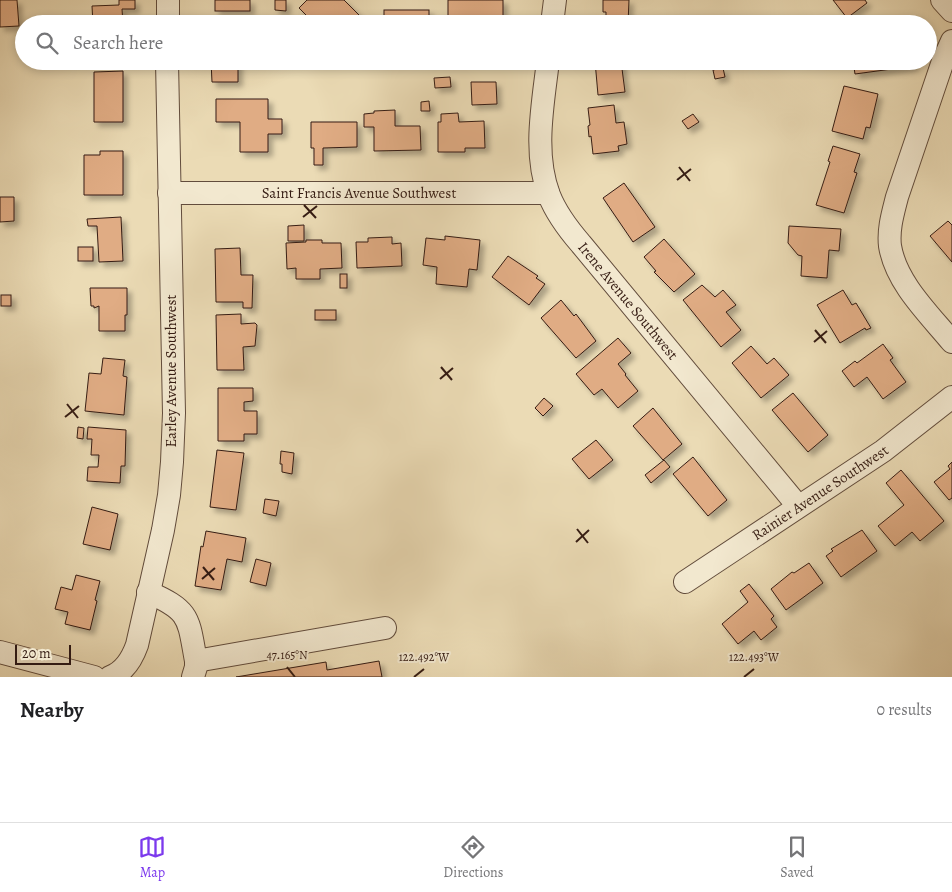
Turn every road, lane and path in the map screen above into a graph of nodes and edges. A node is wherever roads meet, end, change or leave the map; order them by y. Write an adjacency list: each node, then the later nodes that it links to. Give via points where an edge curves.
1 (168, 0): 5 (street)
2 (555, 0): 6 (street)
3 (942, 0): 4 (street)
4 (952, 12)
5 (168, 15)
6 (553, 15)
7 (952, 41): 12 (street, via 891,219 890,237 892,255 901,275)
8 (167, 70): 10 (street, Earley Avenue Southwest)
9 (547, 70): 11 (street, Irene Avenue Southwest, via 541,149)
10 (169, 193): 11 (street, Saint Francis Avenue Southwest); 16 (street, Earley Avenue Southwest, via 174,413 166,512)
11 (548, 193): 14 (street, Irene Avenue Southwest, via 575,238)
12 (952, 342)
13 (952, 397): 14 (street, Rainier Avenue Southwest, via 883,451)
14 (798, 506): 15 (street, Rainier Avenue Southwest)
15 (685, 582)
16 (148, 592): 19 (street, via 165,600 184,614 189,622); 20 (street, Earley Avenue Southwest, via 135,651)
17 (385, 628): 19 (street)
18 (0, 652): 21 (street)
19 (194, 669)
20 (117, 675)
21 (94, 677)

